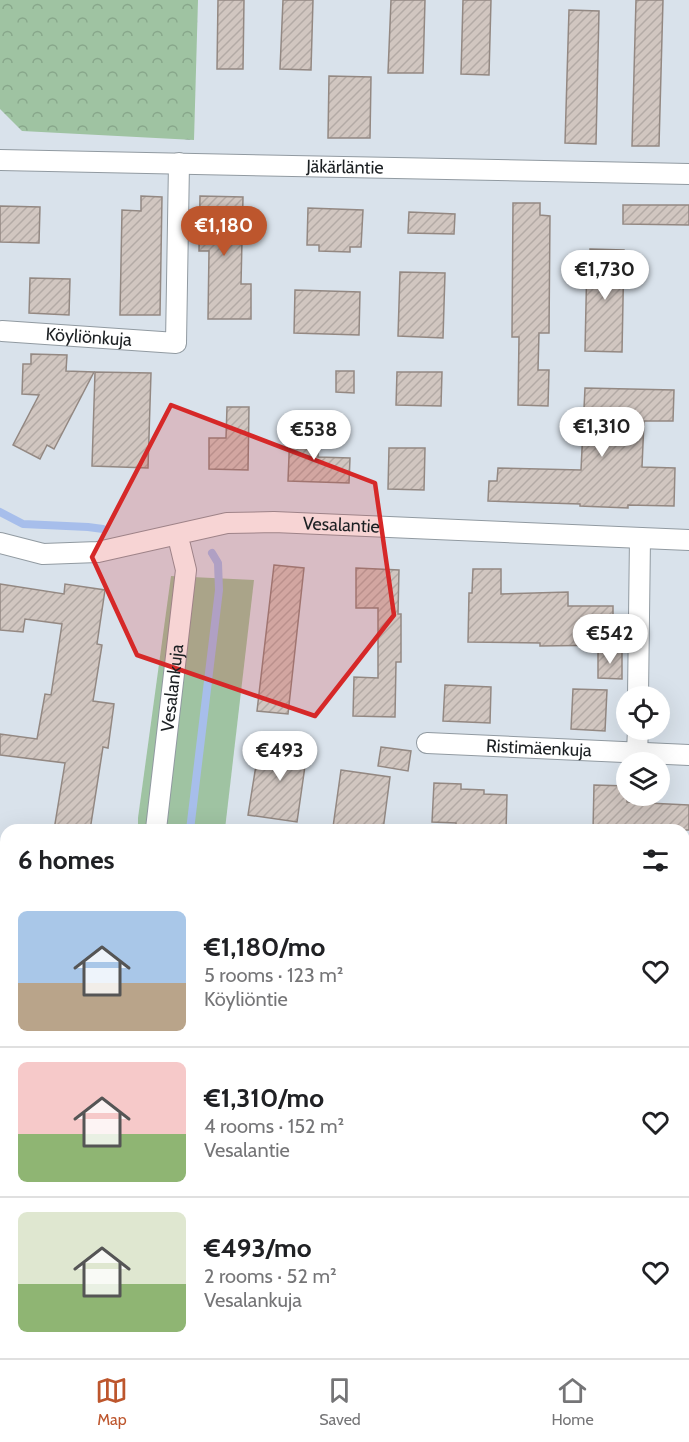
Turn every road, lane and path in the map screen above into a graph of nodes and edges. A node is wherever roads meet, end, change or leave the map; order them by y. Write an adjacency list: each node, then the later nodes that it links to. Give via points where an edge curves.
1 (0, 160): 2 (street, Jäkärläntie)
2 (179, 164): 3 (street, Jäkärläntie); 4 (street, Köyliönkuja, via 176,343)
3 (689, 174)
4 (2, 332)
5 (640, 538): 6 (street, Vesalantie); 7 (street, Vesalantie, via 262,522 227,523 99,552 43,554); 9 (street)
6 (689, 540)
7 (0, 543)
8 (180, 545): 15 (street, Vesalankuja, via 186,570)
9 (638, 686)
10 (638, 740): 12 (street)
11 (427, 743): 12 (street, Ristimäenkuja)
12 (637, 752)
13 (670, 754): 14 (street, Ristimäenkuja)
14 (689, 755)
15 (157, 824)

